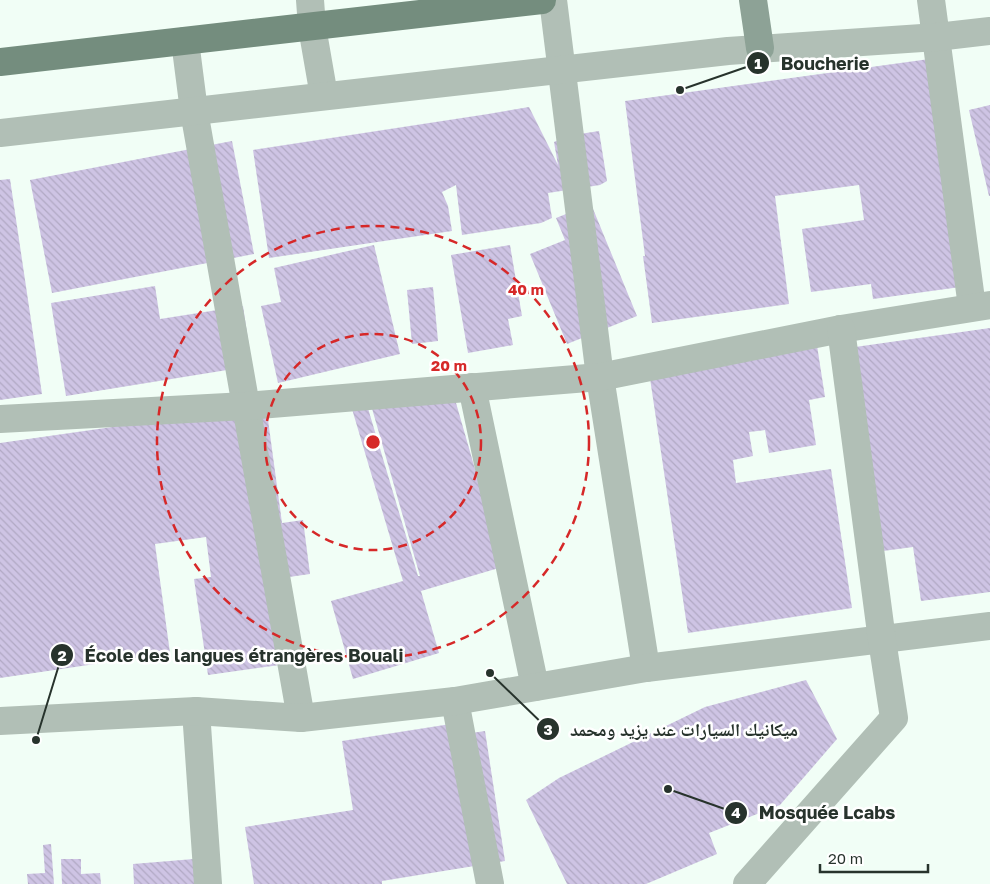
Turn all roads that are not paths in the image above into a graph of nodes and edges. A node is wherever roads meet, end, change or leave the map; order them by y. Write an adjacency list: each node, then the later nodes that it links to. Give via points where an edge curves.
1 (542, 0): 5 (main road)
2 (553, 0): 11 (street)
3 (753, 0): 9 (street)
4 (931, 0): 7 (street)
5 (311, 13): 8 (main road); 12 (street)
6 (990, 31): 7 (street)
7 (936, 37): 9 (street); 15 (street)
8 (185, 41): 10 (main road); 13 (street)
9 (760, 48): 11 (street)
10 (0, 62)
11 (562, 70): 12 (street); 17 (street)
12 (324, 96): 13 (street)
13 (194, 111): 14 (street); 19 (street)
14 (0, 133)
15 (981, 306): 16 (street)
16 (841, 329): 17 (street); 22 (street)
17 (600, 376): 18 (street); 23 (street)
18 (472, 386): 19 (street); 24 (street)
19 (246, 406): 20 (street); 27 (street)
20 (0, 418)
21 (990, 626): 22 (street)
22 (882, 640): 23 (street); 31 (street, via 894,718)
23 (646, 668): 24 (street)
24 (534, 687): 25 (street)
25 (455, 700): 27 (street); 30 (street)
26 (196, 711): 27 (street); 28 (street); 29 (street)
27 (301, 718)
28 (0, 721)
29 (208, 884)
30 (490, 884)
31 (747, 884)

